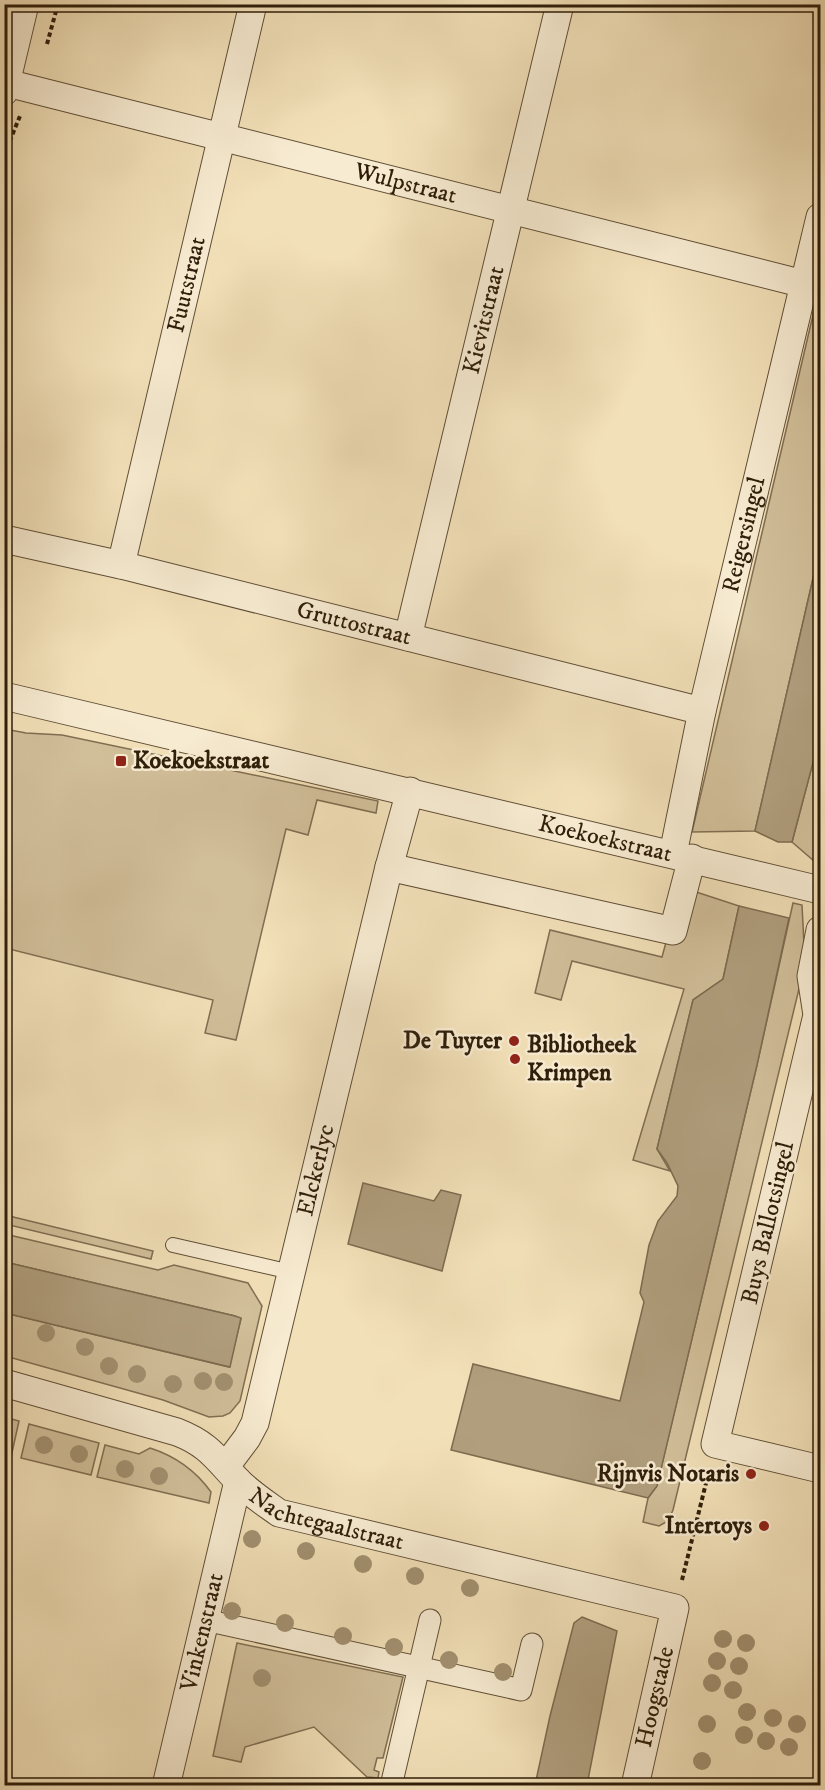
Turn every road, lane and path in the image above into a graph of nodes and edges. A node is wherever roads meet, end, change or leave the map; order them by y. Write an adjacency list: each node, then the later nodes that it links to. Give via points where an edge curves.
1 (25, 4): 4 (street)
2 (253, 4): 5 (street, Fuutstraat)
3 (560, 4): 7 (street, Kievitstraat)
4 (14, 88): 5 (street, Wulpstraat); 6 (path)
5 (222, 137): 7 (street, Wulpstraat); 11 (street, Fuutstraat)
6 (4, 155)
7 (511, 210): 9 (street, Wulpstraat); 12 (street, Kievitstraat)
8 (820, 217): 9 (street, Reigersingel)
9 (804, 284): 14 (street, Reigersingel)
10 (4, 539): 11 (street, Gruttostraat)
11 (121, 565): 12 (street, Gruttostraat)
12 (408, 637): 14 (street, Gruttostraat)
13 (4, 696): 15 (street, Koekoekstraat)
14 (702, 711): 16 (street, Reigersingel)
15 (410, 791): 16 (street, Koekoekstraat); 17 (street, Elckerlyc)
16 (683, 856): 17 (street, via 673,931); 18 (street, Koekoekstraat)
17 (389, 867): 21 (street, Elckerlyc)
18 (820, 890)
19 (820, 930): 23 (street, Buys Ballotsingel, via 811,976 817,1016)
20 (173, 1245): 21 (lane)
21 (291, 1272): 25 (street, Elckerlyc, via 255,1424)
22 (4, 1383): 25 (street, Nachtegaalstraat, via 193,1438)
23 (715, 1444): 24 (street); 26 (path)
24 (820, 1469)
25 (232, 1474): 26 (street, Nachtegaalstraat, via 279,1513); 27 (street, Vinkenstraat)
26 (675, 1608): 33 (street, Hoogstade)
27 (205, 1620): 30 (street); 31 (street, Vinkenstraat)
28 (430, 1620): 30 (street)
29 (532, 1644): 30 (street, via 521,1690)
30 (419, 1667): 32 (street)
31 (166, 1785)
32 (391, 1785)
33 (635, 1785)

